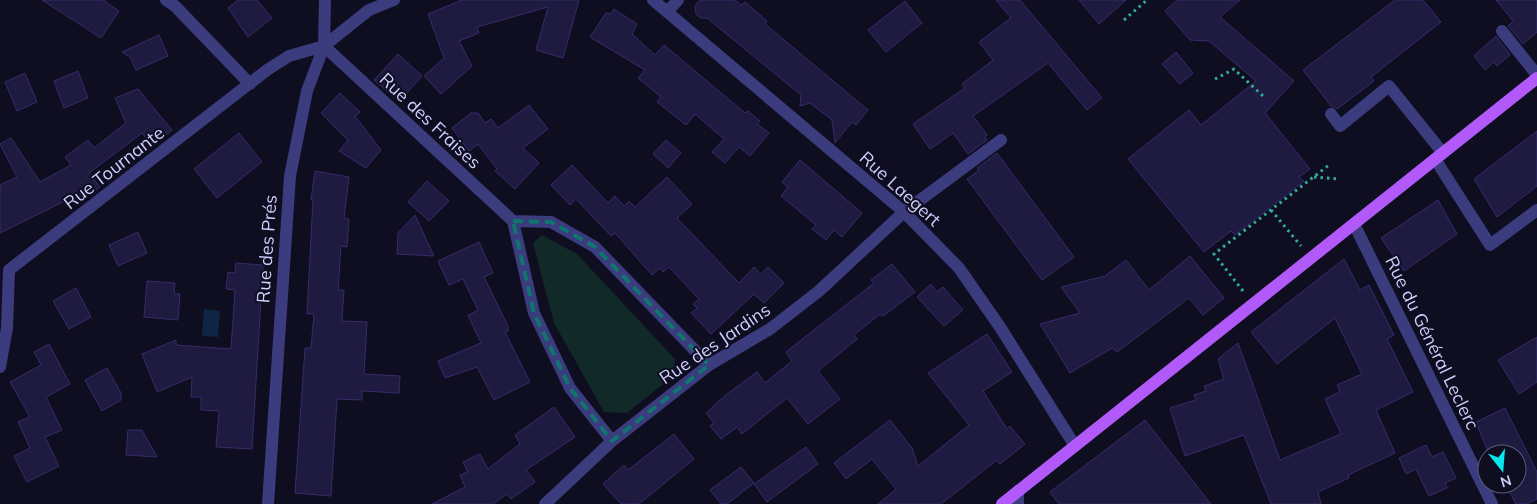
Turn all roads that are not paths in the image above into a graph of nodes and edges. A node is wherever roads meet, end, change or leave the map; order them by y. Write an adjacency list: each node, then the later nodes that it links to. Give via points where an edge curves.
1 (166, 0): 10 (street)
2 (325, 0): 8 (street, Rue des Prés)
3 (394, 0): 8 (street, via 368,10)
4 (654, 0): 6 (street, Rue Laegert)
5 (678, 0): 6 (street)
6 (668, 11): 15 (street, Rue Laegert)
7 (1502, 31): 9 (street)
8 (324, 46): 10 (street, Rue Tournante, via 289,56); 16 (street, Rue des Fraises); 24 (street, Rue des Prés, via 307,90 290,176)
9 (1537, 77): 13 (main road)
10 (250, 84): 18 (street, Rue Tournante)
11 (1331, 114): 13 (street, via 1340,126 1389,86)
12 (1001, 140): 15 (street, Rue des Jardins)
13 (1439, 156): 14 (street, via 1490,245); 17 (main road)
14 (1537, 210)
15 (904, 212): 19 (street, Rue des Jardins, via 819,291 770,329); 22 (street, Rue Laegert, via 958,268 1000,327)
16 (513, 221): 19 (street, via 551,222 595,246); 21 (street, via 534,313 570,388)
17 (1354, 224): 22 (main road); 27 (street, Rue du Général Leclerc)
18 (5, 269): 20 (street, Rue Tournante, via 7,328)
19 (709, 365): 21 (street, Rue des Jardins)
20 (0, 367)
21 (612, 441): 25 (street, Rue des Jardins)
22 (1075, 446): 23 (main road)
23 (1018, 498): 26 (main road)
24 (268, 504)
25 (545, 504)
26 (1002, 504)
27 (1492, 504)

